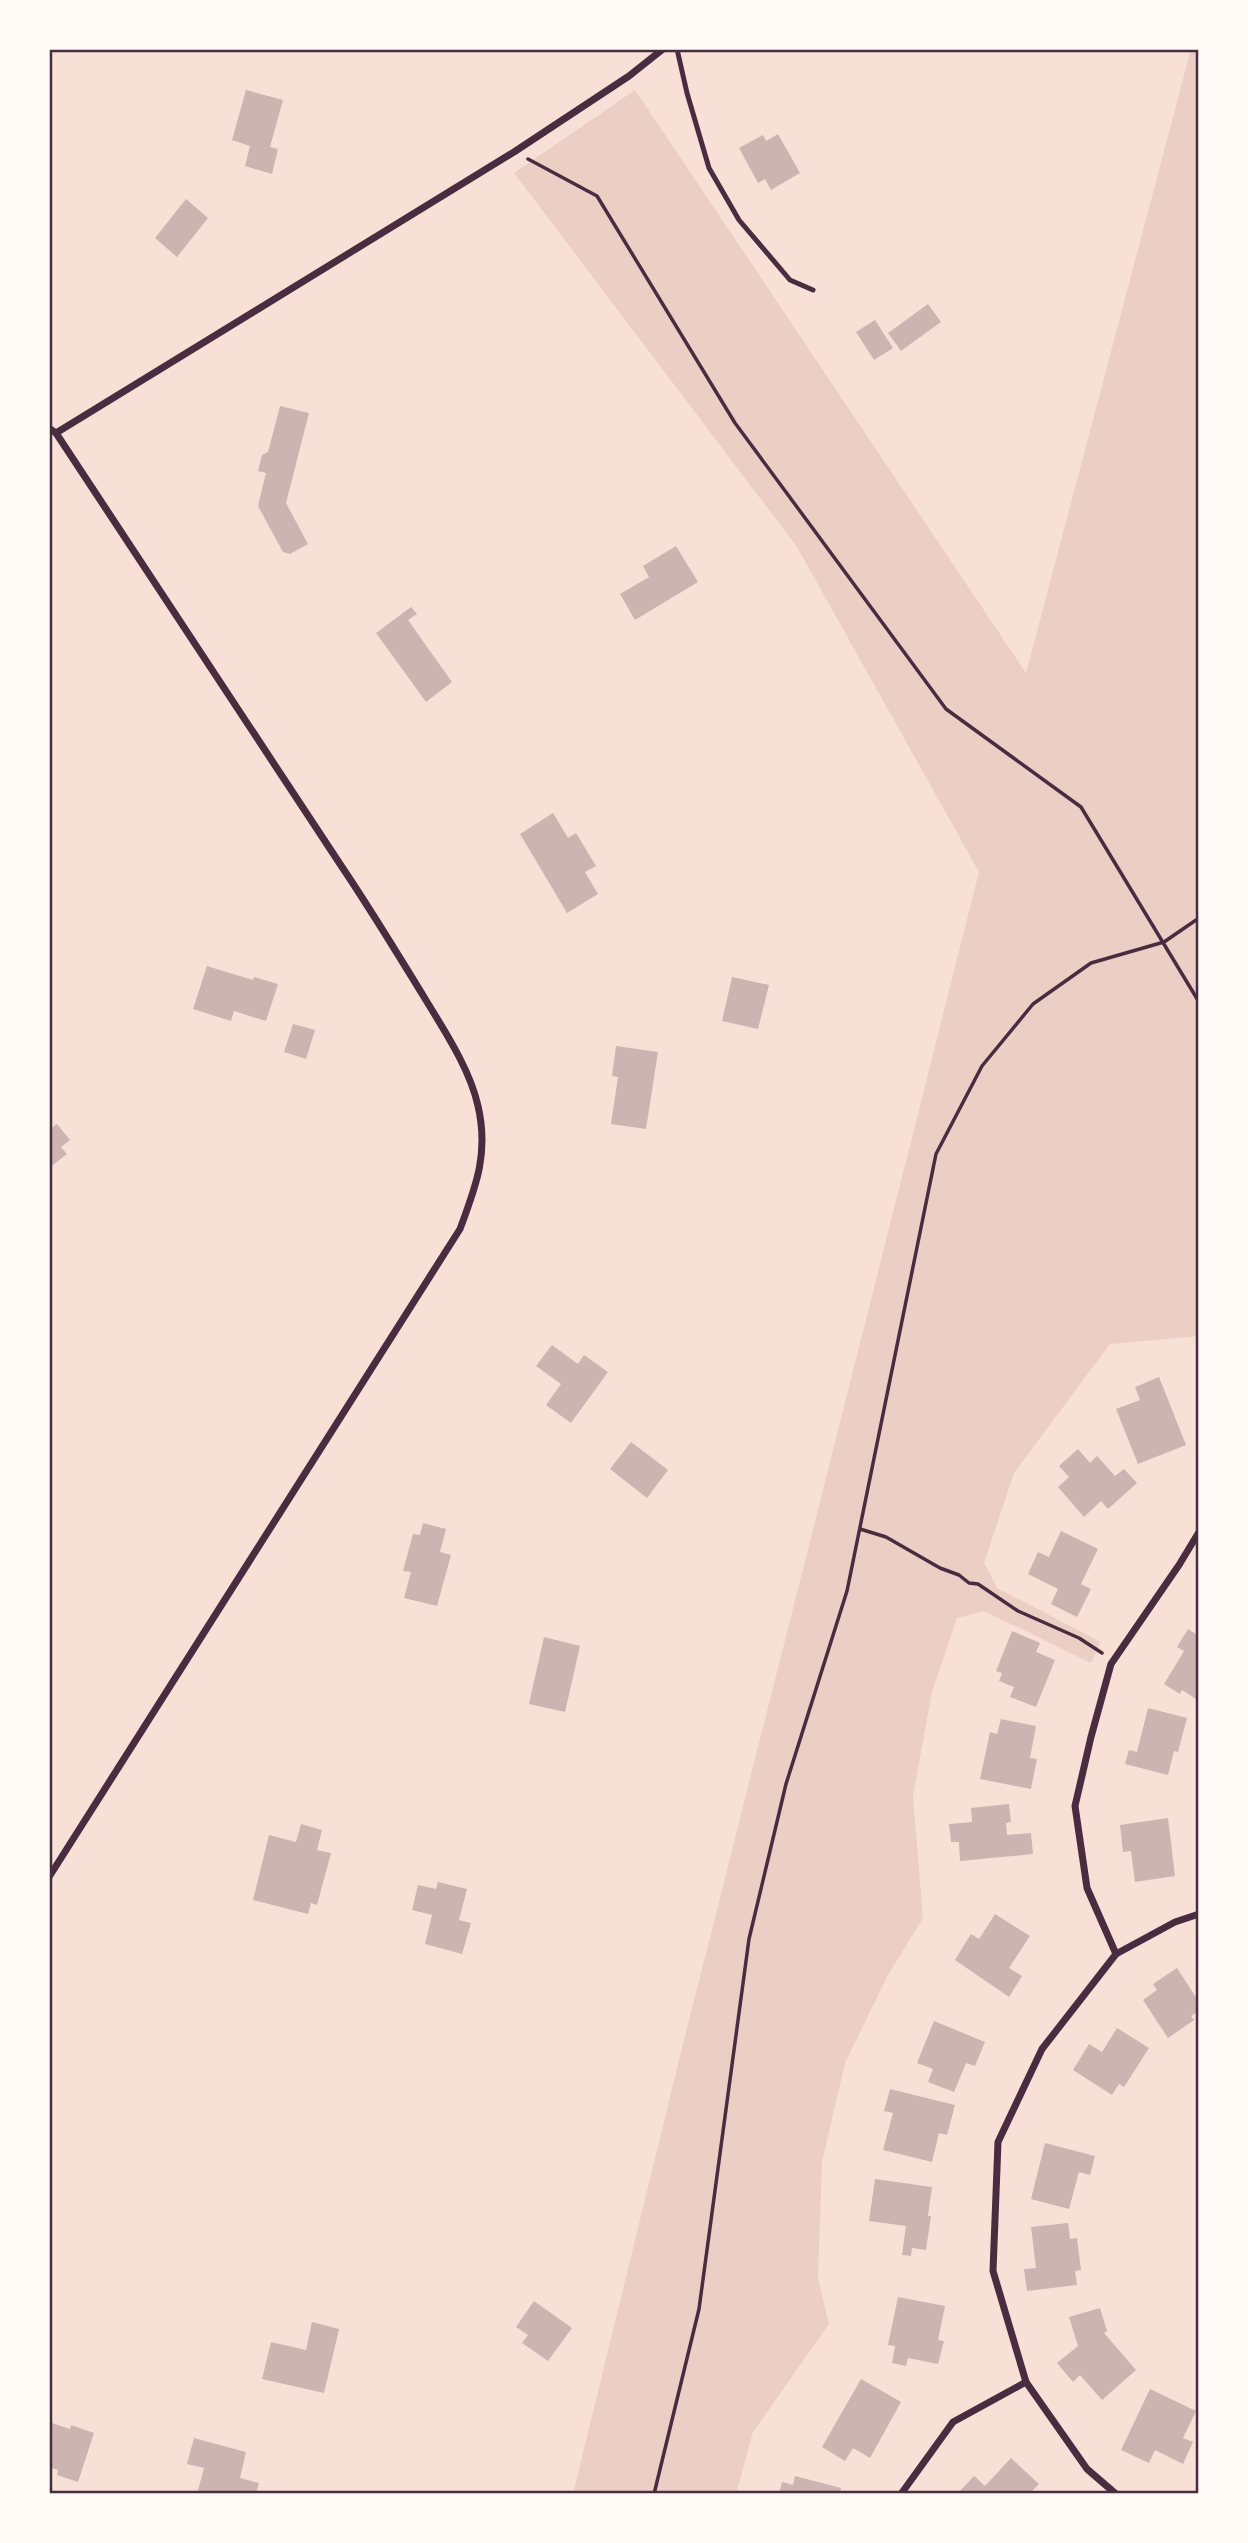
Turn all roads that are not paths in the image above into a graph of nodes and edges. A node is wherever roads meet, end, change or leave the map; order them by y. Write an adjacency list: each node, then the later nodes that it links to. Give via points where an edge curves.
1 (663, 49): 5 (street, via 514,152)
2 (677, 49): 3 (lane, via 709,168 739,220 790,280)
3 (813, 290)
4 (49, 428): 5 (street)
5 (56, 433): 7 (street, via 438,1019 478,1104 483,1159 460,1229)
6 (1199, 1532): 9 (street, via 1113,1661 1075,1806 1087,1888)
7 (49, 1877)
8 (1199, 1914): 9 (street)
9 (1116, 1954): 10 (street, via 1042,2049 998,2142 993,2272)
10 (1026, 2382): 11 (street, via 953,2422); 12 (street, via 1087,2469)
11 (901, 2494)
12 (1116, 2494)

